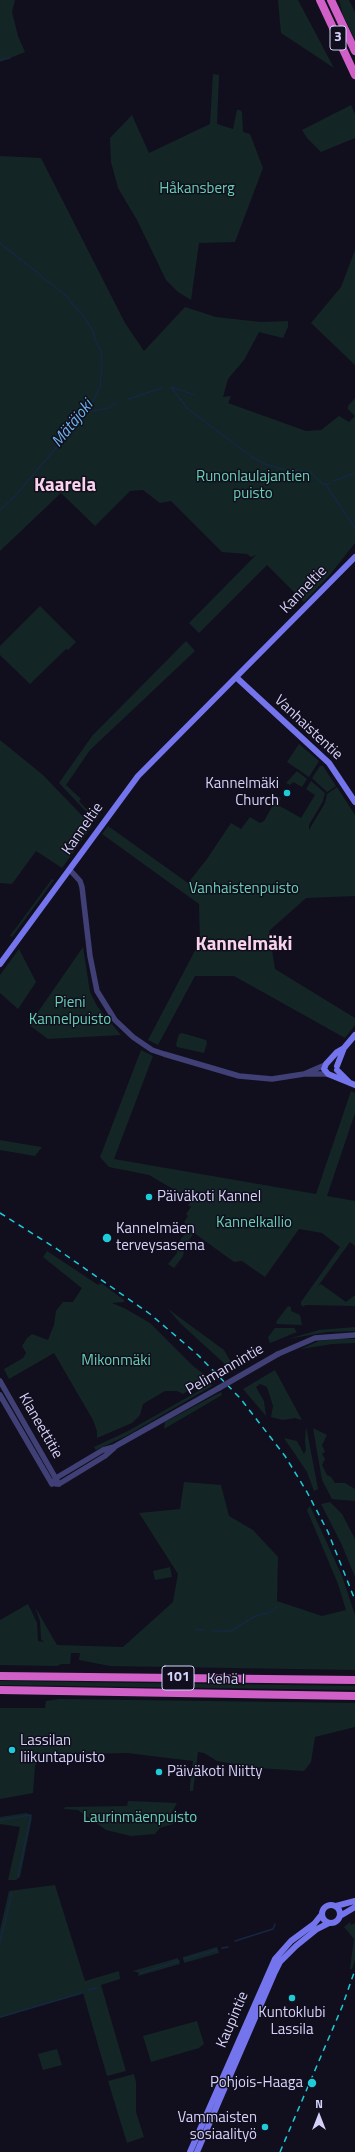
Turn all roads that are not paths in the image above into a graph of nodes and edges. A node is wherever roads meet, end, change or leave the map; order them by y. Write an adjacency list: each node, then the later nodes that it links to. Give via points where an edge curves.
1 (320, 0): 4 (highway, 3)
2 (331, 0): 3 (highway, 3)
3 (355, 51)
4 (355, 75)
5 (355, 557): 6 (main road, Kanneltie)
6 (237, 678): 7 (main road, Vanhaistentie, via 329,763); 8 (main road, Kanneltie, via 138,776)
7 (355, 802)
8 (70, 870): 9 (main road); 14 (street, Kanneltie, via 82,887 97,991 115,1020 133,1037 152,1050 239,1076 272,1079)
9 (0, 964)
10 (355, 1035): 11 (main road)
11 (344, 1048): 12 (main road); 13 (main road)
12 (327, 1064): 13 (main road, via 333,1062); 14 (street, Kanneltie); 15 (main road, via 324,1069)
13 (337, 1068): 15 (main road); 16 (main road)
14 (304, 1074): 15 (street, Kanneltie)
15 (330, 1075): 16 (main road)
16 (352, 1084)
17 (355, 1335): 20 (street, Pelimannintie, bridge, via 315,1338 278,1354 114,1447 103,1450)
18 (0, 1381): 20 (street, Klaneettitie)
19 (0, 1395): 20 (street, Klaneettitie)
20 (56, 1482)
21 (0, 1676): 22 (highway, Kehä I / 101)
22 (355, 1680)
23 (0, 1690): 24 (highway, Kehä I / 101)
24 (355, 1696)
25 (355, 1901): 26 (main road)
26 (336, 1906): 28 (main road, via 326,1906); 29 (main road, via 340,1910)
27 (355, 1907): 29 (main road)
28 (322, 1914): 30 (main road, via 324,1920); 31 (main road, Kaupintie, via 275,1959)
29 (340, 1916): 30 (main road, via 335,1923)
30 (329, 1923): 32 (main road, Kaupintie, via 317,1929 280,1962)
31 (190, 2152)
32 (197, 2152)

